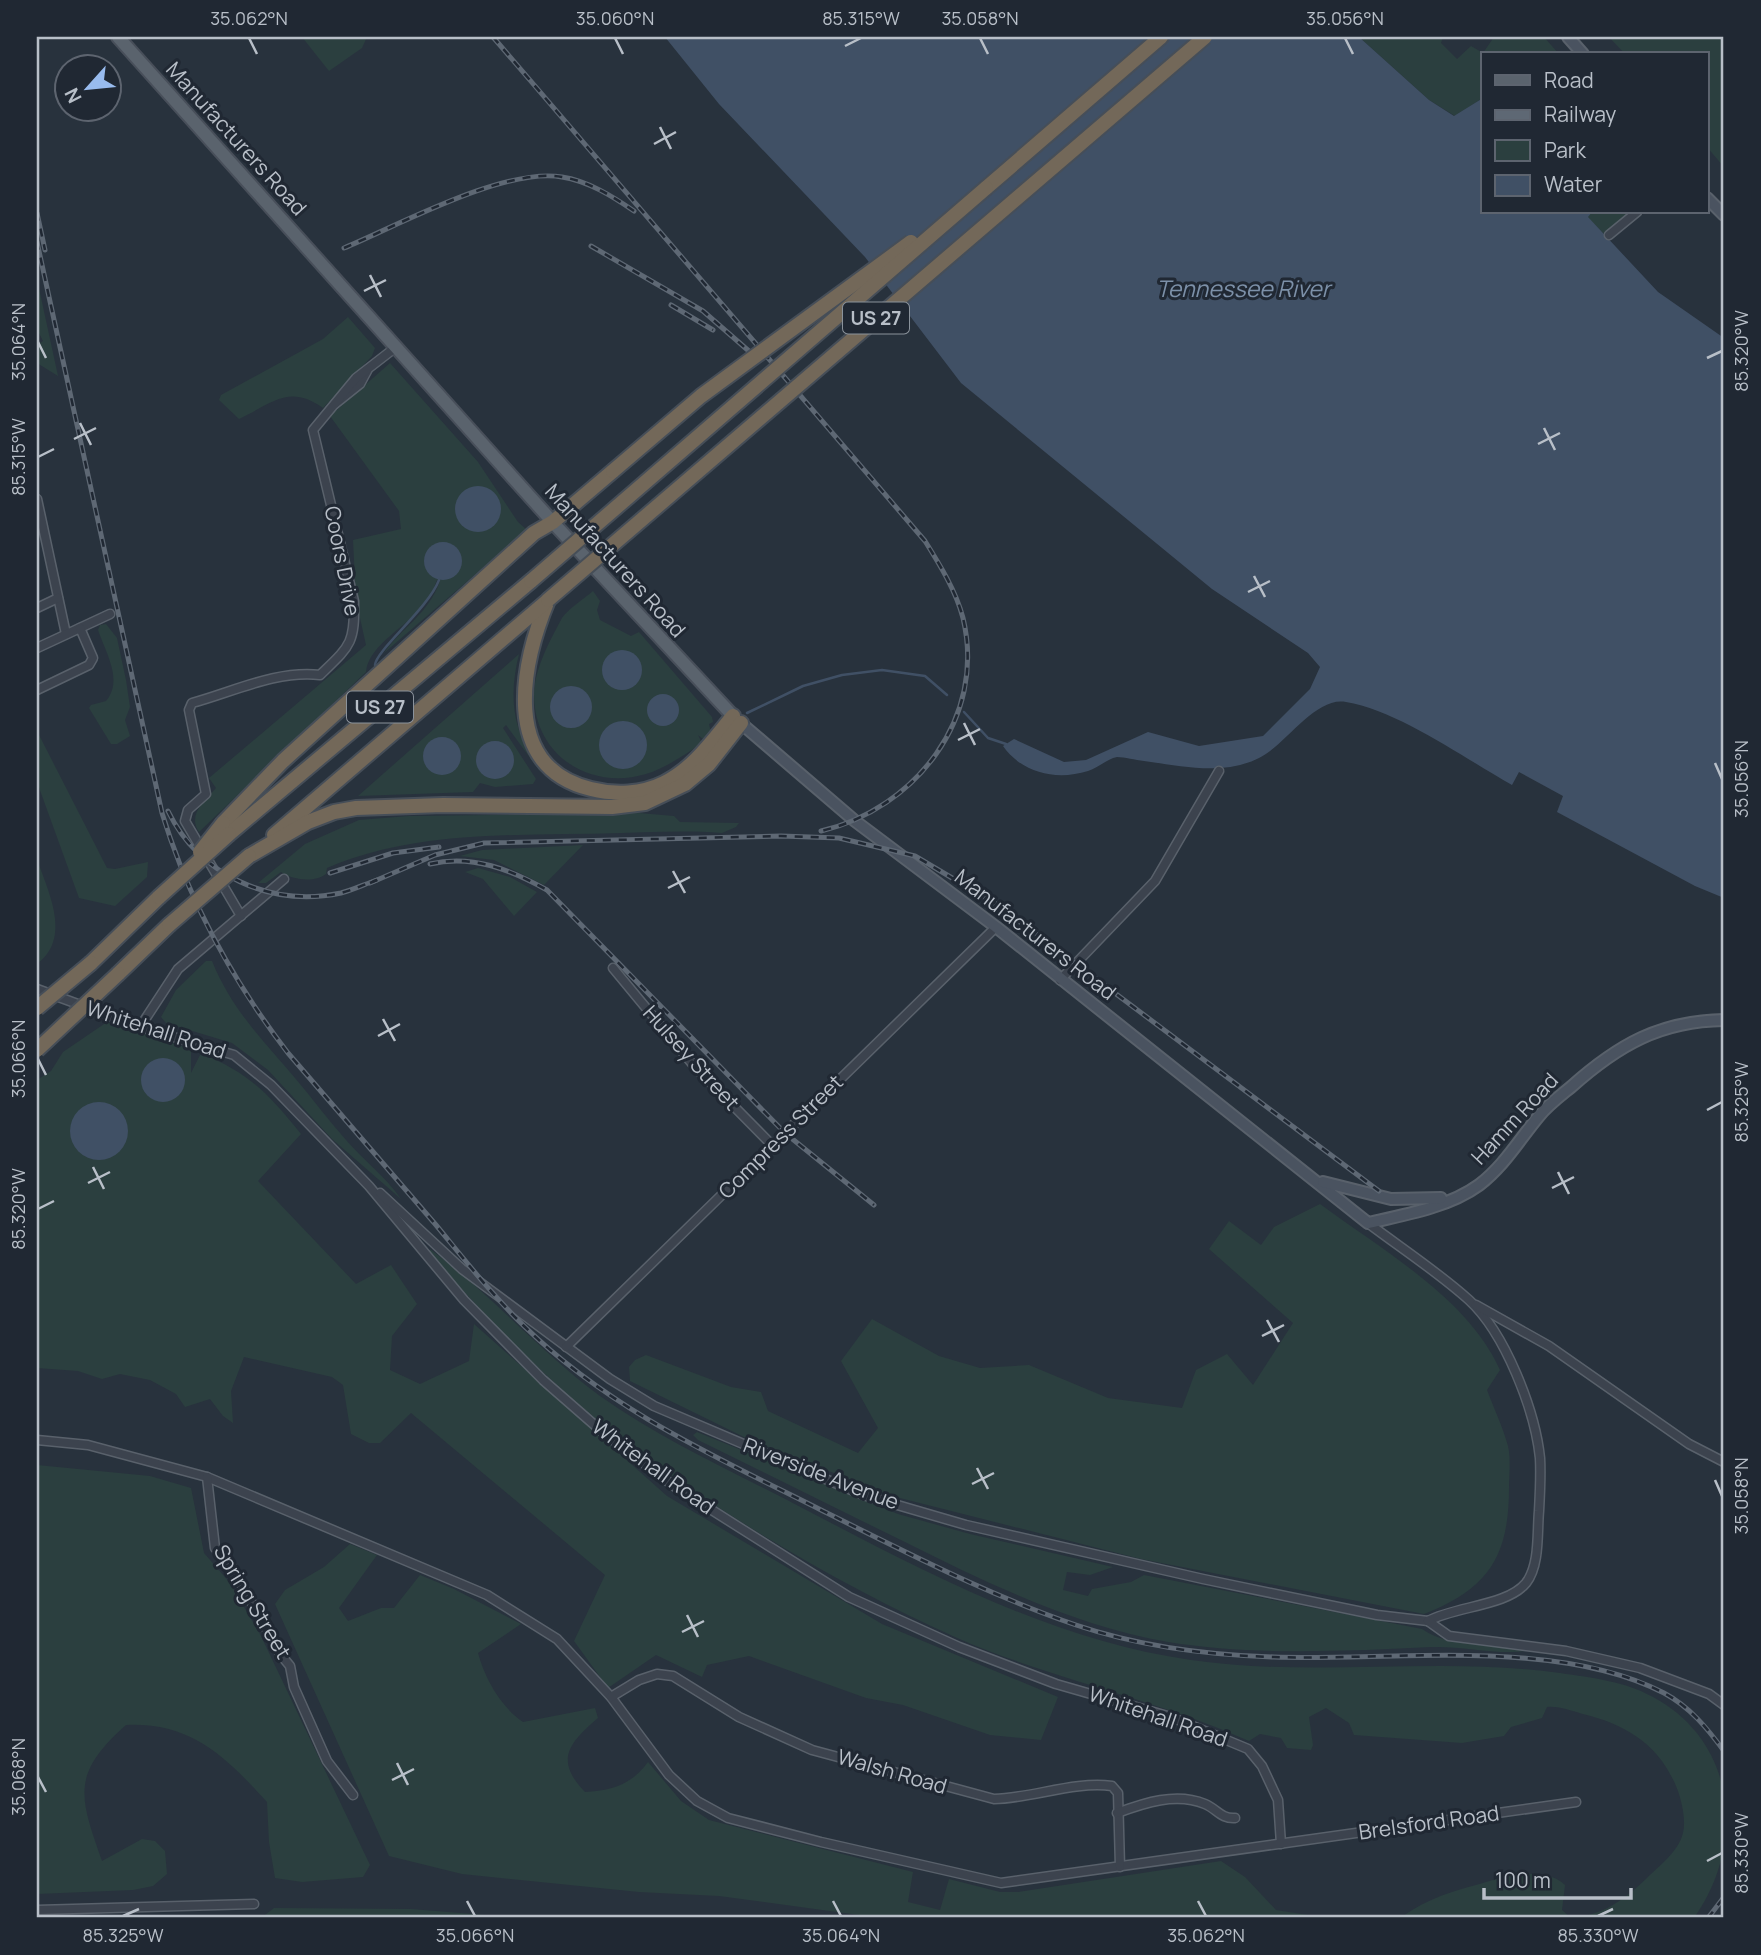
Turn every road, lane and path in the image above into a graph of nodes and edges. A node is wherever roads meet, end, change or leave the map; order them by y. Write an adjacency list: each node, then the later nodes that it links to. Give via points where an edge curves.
1 (118, 37): 11 (main road, Manufacturers Road)
2 (1161, 37): 6 (highway, US 27)
3 (1205, 37): 16 (highway, US 27, bridge)
4 (1568, 37): 5 (main road)
5 (1581, 52)
6 (986, 188): 14 (highway, bridge, via 701,396); 25 (highway, US 27, bridge, via 531,581)
7 (1708, 199): 8 (main road)
8 (1723, 213)
9 (1635, 214): 10 (street)
10 (1609, 235)
11 (396, 347): 14 (main road, Manufacturers Road); 28 (street, Coors Drive, via 339,395 313,430 354,601 350,645 320,675 306,673 238,687 192,703 189,710 206,794 188,810 185,821)
12 (37, 499): 13 (street)
13 (39, 519): 15 (street)
14 (553, 522): 23 (main road, Manufacturers Road); 25 (highway, via 534,533 283,761)
15 (58, 598): 17 (street); 20 (street)
16 (548, 600): 23 (highway, via 529,650 525,717 541,755 569,781 611,792 635,792 665,783); 26 (highway, US 27)
17 (37, 608)
18 (110, 614): 19 (street)
19 (80, 628): 20 (street); 22 (street, via 93,658 89,665)
20 (66, 634): 21 (street)
21 (37, 648)
22 (37, 690)
23 (737, 720): 26 (highway, via 709,764 685,784 645,803 356,808 308,822); 29 (main road, Manufacturers Road, via 855,821)
24 (1219, 771): 31 (street, via 1155,881)
25 (226, 828): 33 (highway, US 27, bridge, via 172,886)
26 (249, 856): 36 (highway, US 27, bridge)
27 (284, 879): 28 (street)
28 (241, 916): 35 (street, via 178,969)
29 (996, 927): 31 (main road, Manufacturers Road); 37 (street, Compress Street)
30 (613, 968): 37 (street, Hulsey Street, via 695,1067)
31 (1060, 980): 38 (main road, Manufacturers Road)
32 (37, 989): 35 (street, Whitehall Road)
33 (37, 1008)
34 (1724, 1020): 40 (main road, Hamm Road, via 1679,1025 1643,1036 1604,1057 1541,1114 1496,1172)
35 (140, 1027): 39 (street, Whitehall Road, via 234,1055 271,1085)
36 (37, 1050)
37 (773, 1146): 43 (street, Compress Street)
38 (1316, 1180): 40 (main road, via 1391,1199); 41 (main road, Manufacturers Road)
39 (369, 1186): 43 (street, Riverside Avenue, via 390,1200 462,1269); 54 (street, Whitehall Road, via 464,1300 543,1380 606,1436 674,1486 849,1597 1056,1684 1171,1717 1248,1749 1278,1800)
40 (1454, 1197): 41 (main road, Hamm Road)
41 (1368, 1223): 42 (street, Manufacturers Road)
42 (1470, 1302): 45 (street, via 1549,1346 1678,1437); 47 (street, Manufacturers Road, via 1513,1367 1540,1456 1534,1569 1526,1583 1509,1596 1445,1612)
43 (565, 1348): 47 (street, Riverside Avenue, via 654,1405 863,1495 966,1525 1203,1580)
44 (37, 1440): 46 (street, via 88,1445)
45 (1724, 1462)
46 (206, 1477): 48 (street, via 487,1595 557,1639); 50 (street, Spring Street, via 215,1548 230,1564 290,1665 294,1687 327,1761)
47 (1429, 1621): 49 (street, via 1449,1636 1566,1651 1640,1668 1699,1689)
48 (611, 1697): 52 (street, Walsh Road, via 639,1679 673,1676 739,1717 812,1750 994,1799 1020,1799 1097,1784 1112,1786 1118,1793); 55 (street, via 669,1775 697,1801 728,1818 1001,1883)
49 (1724, 1705)
50 (353, 1795)
51 (1576, 1802): 54 (street, Brelsford Road)
52 (1117, 1813): 53 (street, via 1170,1798 1205,1804 1224,1818); 55 (street, Walsh Road)
53 (1235, 1818)
54 (1281, 1843): 55 (street)
55 (1120, 1867)
56 (254, 1904): 57 (street)
57 (37, 1910)

